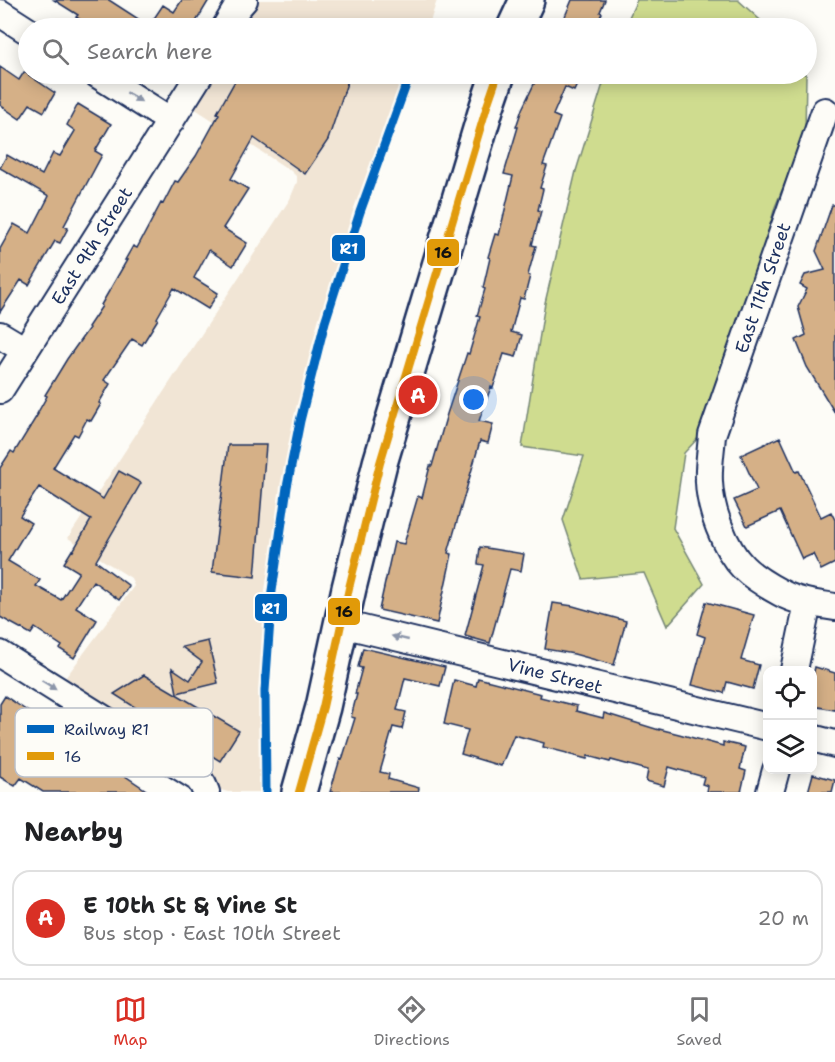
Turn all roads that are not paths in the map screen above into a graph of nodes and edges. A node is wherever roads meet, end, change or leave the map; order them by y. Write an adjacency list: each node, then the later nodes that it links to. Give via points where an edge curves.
1 (244, 0): 4 (street)
2 (526, 0): 5 (main road)
3 (0, 13): 6 (street)
4 (231, 18)
5 (518, 18)
6 (18, 25)
7 (119, 84): 10 (street, one-way to 10)
8 (194, 84): 10 (street, East 9th Street)
9 (495, 84): 17 (main road, via 380,463)
10 (177, 111): 13 (street, East 9th Street)
11 (825, 111): 15 (street, East 11th Street, via 712,435 709,467 711,501 729,547 742,566 782,594)
12 (0, 335): 13 (street)
13 (24, 352): 14 (street, East 9th Street)
14 (0, 390)
15 (808, 603): 16 (street, East 11th Street); 19 (street)
16 (835, 607)
17 (342, 624): 21 (street, Vine Street, one-way to 17); 27 (main road)
18 (0, 654): 20 (street, one-way to 20)
19 (795, 666)
20 (86, 708)
21 (763, 726)
22 (817, 739): 23 (street)
23 (835, 744)
24 (775, 774): 28 (street)
25 (196, 777): 26 (street, one-way to 26)
26 (206, 792)
27 (299, 792)
28 (770, 792)

